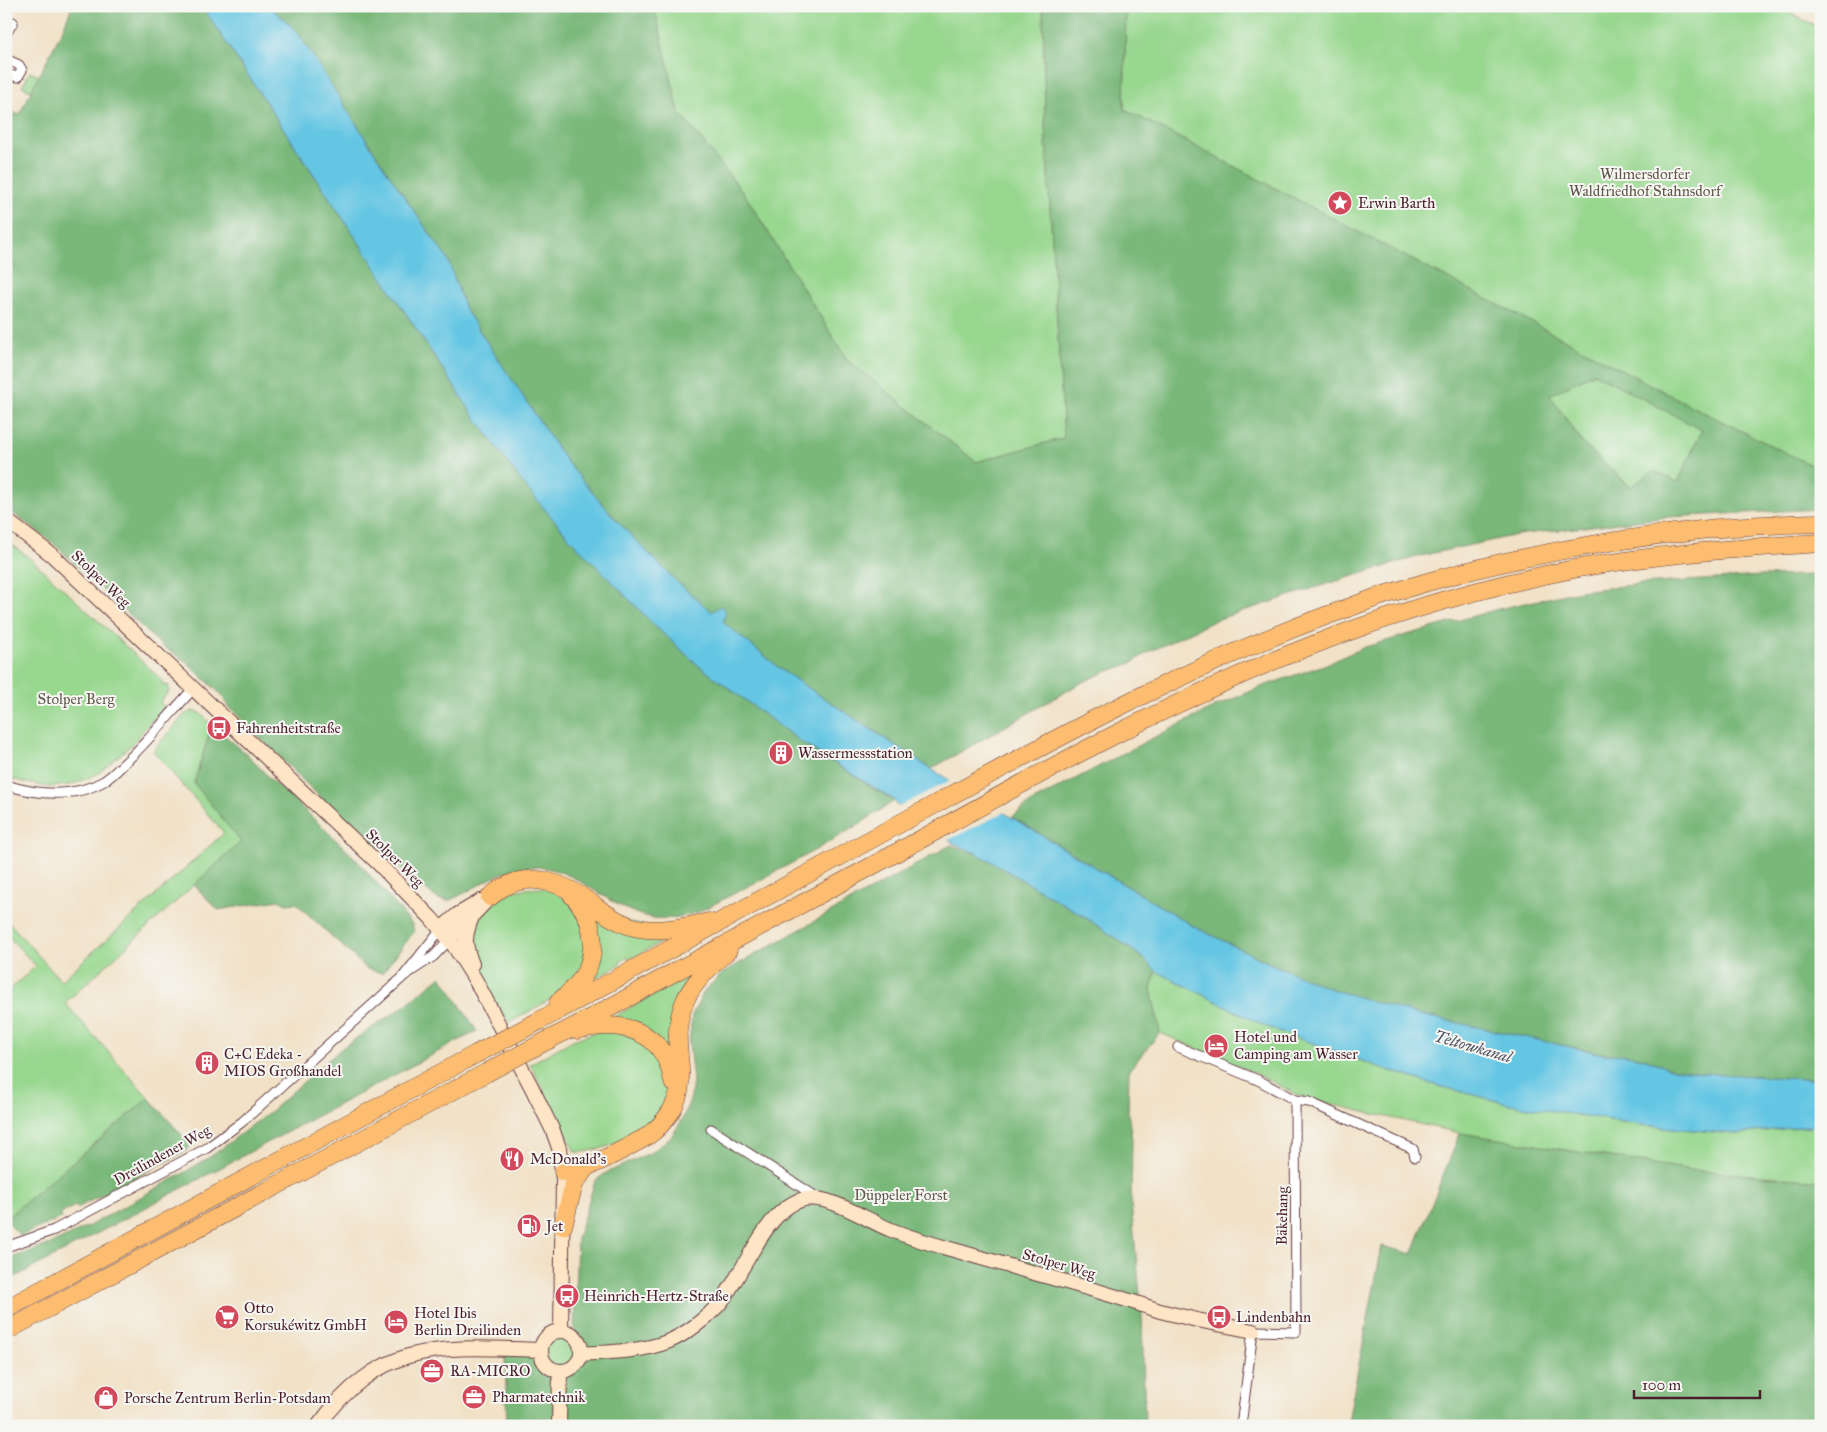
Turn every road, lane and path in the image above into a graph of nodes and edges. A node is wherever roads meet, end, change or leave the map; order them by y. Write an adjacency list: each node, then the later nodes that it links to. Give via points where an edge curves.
1 (12, 22): 2 (street)
2 (6, 34)
3 (6, 59): 4 (street, via 22,70 18,78)
4 (6, 74)
5 (6, 520): 8 (street, Stolper Weg, via 52,555)
6 (1821, 523): 13 (highway, via 1711,529 1520,558 1391,593 1292,628 1132,700)
7 (1821, 543): 15 (highway, via 1742,548 1580,568 1448,600 1345,633 1226,681 1128,729 1020,784)
8 (193, 689): 9 (street, via 105,780 79,790 52,794); 14 (street, Stolper Weg, via 378,863)
9 (6, 785)
10 (563, 886): 11 (highway, via 532,880 506,886); 13 (highway, via 606,915 630,926 656,930 678,928); 18 (highway, via 580,903 590,923 592,952 579,983)
11 (490, 897): 12 (street); 14 (street, via 457,915)
12 (472, 917): 14 (street); 17 (street, via 465,939)
13 (729, 917): 18 (highway)
14 (445, 935): 16 (street, Dreilindener Weg); 16 (street, Dreilindener Weg, via 429,960); 17 (street, Stolper Weg)
15 (740, 937): 19 (highway); 22 (highway, via 705,973 684,1004 677,1034 680,1086)
16 (402, 978): 30 (street, Dreilindener Weg, via 242,1122 206,1148 54,1230)
17 (476, 982): 26 (street, Stolper Weg, via 553,1131)
18 (540, 1020): 31 (highway, bridge)
19 (554, 1036): 22 (highway, via 610,1025 630,1028 646,1036 665,1056 671,1071); 33 (highway, bridge)
20 (1178, 1047): 21 (street, via 1258,1080)
21 (1295, 1100): 25 (street, via 1309,1102 1413,1149); 35 (street, Bäkehang)
22 (673, 1107): 24 (highway, via 649,1136)
23 (711, 1129): 28 (street, Stolper Weg)
24 (628, 1147): 26 (highway); 27 (highway)
25 (1415, 1157)
26 (562, 1166): 27 (highway); 29 (street, Stolper Weg)
27 (586, 1167): 29 (highway, via 574,1184)
28 (820, 1199): 32 (street, Stolper Weg, via 907,1236 1197,1320); 37 (street, via 800,1200 778,1215 720,1303 696,1325 667,1342 644,1348)
29 (563, 1226): 34 (street, Stolper Weg)
30 (6, 1247)
31 (6, 1309)
32 (1253, 1330): 35 (street, Stolper Weg); 41 (street)
33 (6, 1331)
34 (561, 1331): 36 (street, via 547,1336); 37 (street, via 574,1336)
35 (1296, 1332)
36 (541, 1350): 38 (street, via 548,1366); 39 (street, via 449,1349 406,1356 364,1377 338,1401)
37 (581, 1354): 38 (street, via 571,1368)
38 (560, 1371): 40 (street)
39 (318, 1426)
40 (559, 1426)
41 (1241, 1426)

